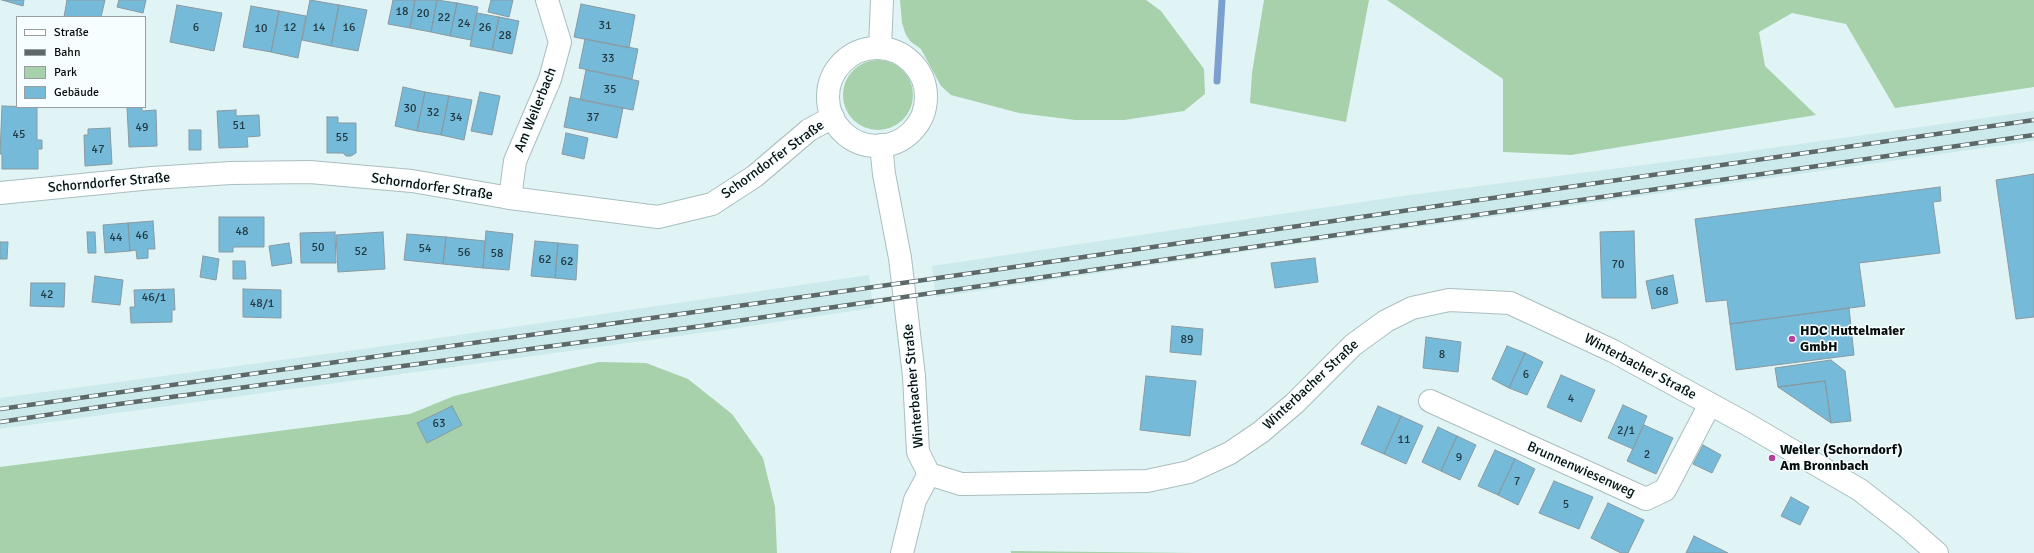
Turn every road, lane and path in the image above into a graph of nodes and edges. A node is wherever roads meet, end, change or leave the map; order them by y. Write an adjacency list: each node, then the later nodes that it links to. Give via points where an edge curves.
1 (547, 0): 7 (street, Am Weilerbach, via 560,42 550,79 515,162)
2 (882, 0): 3 (street)
3 (880, 48): 4 (street, via 864,50 848,57 837,69 829,90 828,101); 5 (street, via 896,52 911,61 921,74 926,90 925,106 920,121 910,133)
4 (832, 117): 5 (street, via 841,130 852,139); 7 (street, Schorndorfer Straße, via 809,130 755,176 712,204 658,217)
5 (881, 146): 10 (street, Winterbacher Straße, via 900,258 914,376 918,452)
6 (0, 193): 7 (street, Schorndorfer Straße, via 152,178 310,172 412,181)
7 (510, 198)
8 (1430, 401): 9 (street, Brunnenwiesenweg, via 1646,499 1665,490)
9 (1710, 404): 10 (street, Winterbacher Straße, via 1613,351 1510,303 1449,300 1412,308 1386,321 1353,345 1295,403 1261,432 1230,453 1189,472 1147,481 966,484); 12 (street, Winterbacher Straße, via 1860,490)
10 (929, 474): 11 (street, via 915,500)
11 (902, 553)
12 (1937, 553)

